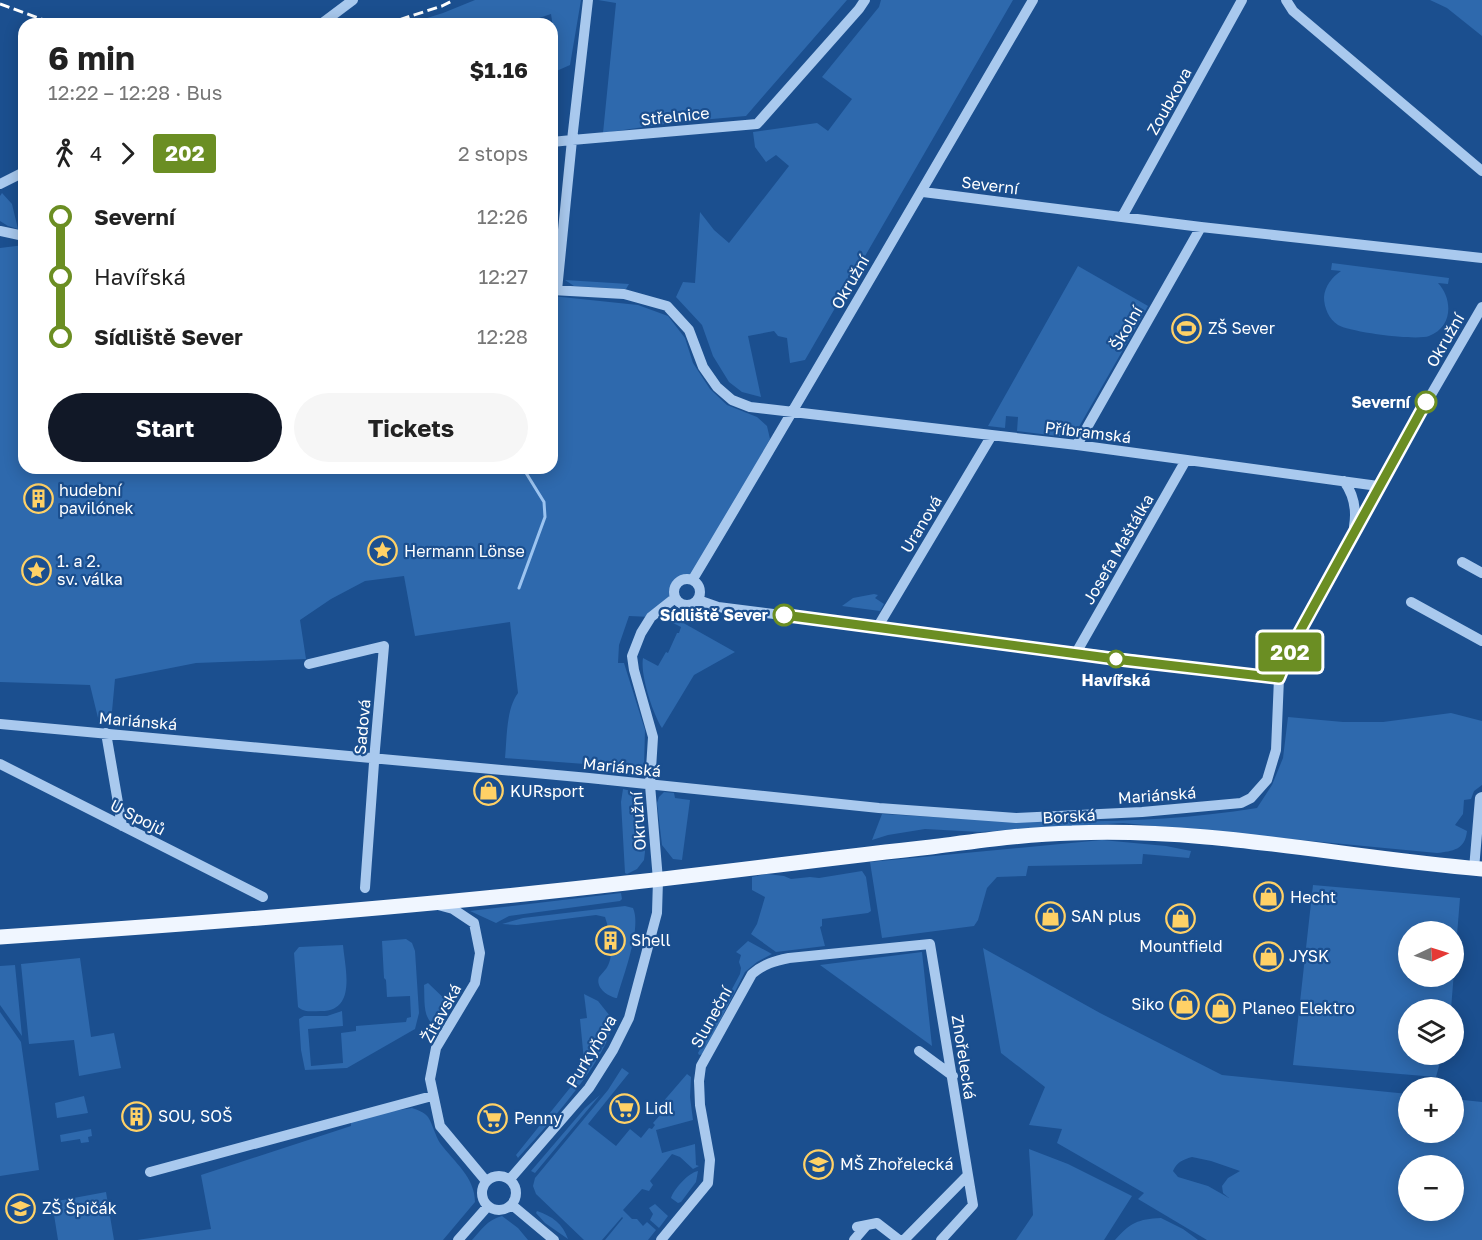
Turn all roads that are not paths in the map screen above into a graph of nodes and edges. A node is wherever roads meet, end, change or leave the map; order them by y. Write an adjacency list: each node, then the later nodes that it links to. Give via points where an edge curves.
1 (352, 0): 7 (street)
2 (588, 0): 8 (street)
3 (865, 0): 8 (street, Střelnice, via 757,124)
4 (1033, 0): 13 (street, Okružní)
5 (1242, 0): 14 (street, Zoubkova)
6 (1286, 0): 10 (street, via 1293,11)
7 (329, 18)
8 (572, 140): 9 (street, Střelnice); 19 (street)
9 (558, 141)
10 (1482, 171)
11 (18, 175): 12 (street)
12 (0, 184)
13 (923, 192): 14 (street, Severní); 22 (street, Okružní)
14 (1122, 217): 15 (street, Severní)
15 (1201, 227): 18 (street, Severní); 24 (street, Školní)
16 (0, 231): 17 (street)
17 (18, 235)
18 (1482, 258)
19 (558, 264)
20 (558, 290): 22 (street, Příbramská, via 624,294 667,306 689,330 703,367 732,400 760,409)
21 (1482, 307): 27 (street, Okružní)
22 (794, 412): 23 (street, Příbramská); 31 (street, Okružní)
23 (992, 435): 24 (street, Příbramská); 35 (street, Uranová)
24 (1077, 445): 25 (street, Příbramská)
25 (1186, 460): 26 (street, Příbramská); 37 (street, Josefa Maštálka)
26 (1344, 481): 27 (street, Příbramská); 28 (street, via 1357,513)
27 (1378, 486): 28 (street, Okružní)
28 (1353, 533): 39 (street, Okružní, via 1294,642)
29 (1462, 562): 30 (street)
30 (1482, 573)
31 (693, 579): 32 (street, Okružní, via 677,582); 33 (street, via 699,586)
32 (675, 598): 33 (street, via 683,605); 44 (street, Okružní, via 651,617 632,656 653,737)
33 (698, 600): 35 (street, via 718,607)
34 (1411, 602): 36 (street)
35 (877, 628): 37 (street)
36 (1482, 641)
37 (1076, 653): 39 (street)
38 (309, 664): 42 (street, Sadová, via 384,646)
39 (1279, 678): 46 (street, Okružní, via 1276,750 1267,780)
40 (0, 724): 41 (street, Mariánská)
41 (106, 734): 42 (street, Mariánská); 47 (street)
42 (374, 758): 44 (street, Mariánská); 50 (street, Sadová)
43 (0, 764): 47 (street, U Spojů)
44 (650, 785): 46 (street, Mariánská, via 1016,818); 49 (street, Okružní)
45 (1482, 797): 48 (street)
46 (1241, 803)
47 (122, 826): 51 (street, U Spojů)
48 (1478, 869): 49 (main road, Borská, via 1228,839 1071,832)
49 (658, 880): 52 (main road, Borská); 60 (street, Purkyňova, via 657,913 648,948 628,1018 613,1050 589,1088)
50 (365, 888)
51 (263, 897)
52 (435, 904): 53 (main road, Borská); 57 (street, Žitavská, via 453,909 474,923 480,954 475,982 436,1048 430,1079)
53 (0, 938)
54 (930, 944): 56 (street, Zhořelecká); 66 (street, Sluneční, via 789,958 773,961 752,974 702,1066 699,1080 710,1160 708,1183)
55 (919, 1051): 56 (street)
56 (953, 1076): 59 (street, Zhořelecká)
57 (432, 1096): 58 (street); 61 (street, Žitavská, via 440,1126)
58 (150, 1172)
59 (968, 1175): 69 (street); 70 (street, Zhořelecká, via 973,1205)
60 (510, 1179): 61 (street, via 499,1175); 62 (street, via 516,1190)
61 (486, 1181): 63 (street, via 482,1195)
62 (512, 1204): 63 (street, via 500,1210); 65 (street)
63 (488, 1206): 64 (street)
64 (458, 1240)
65 (554, 1240)
66 (661, 1240)
67 (854, 1240): 68 (street, via 862,1227 877,1223)
68 (899, 1240)
69 (904, 1240)
70 (941, 1240)

